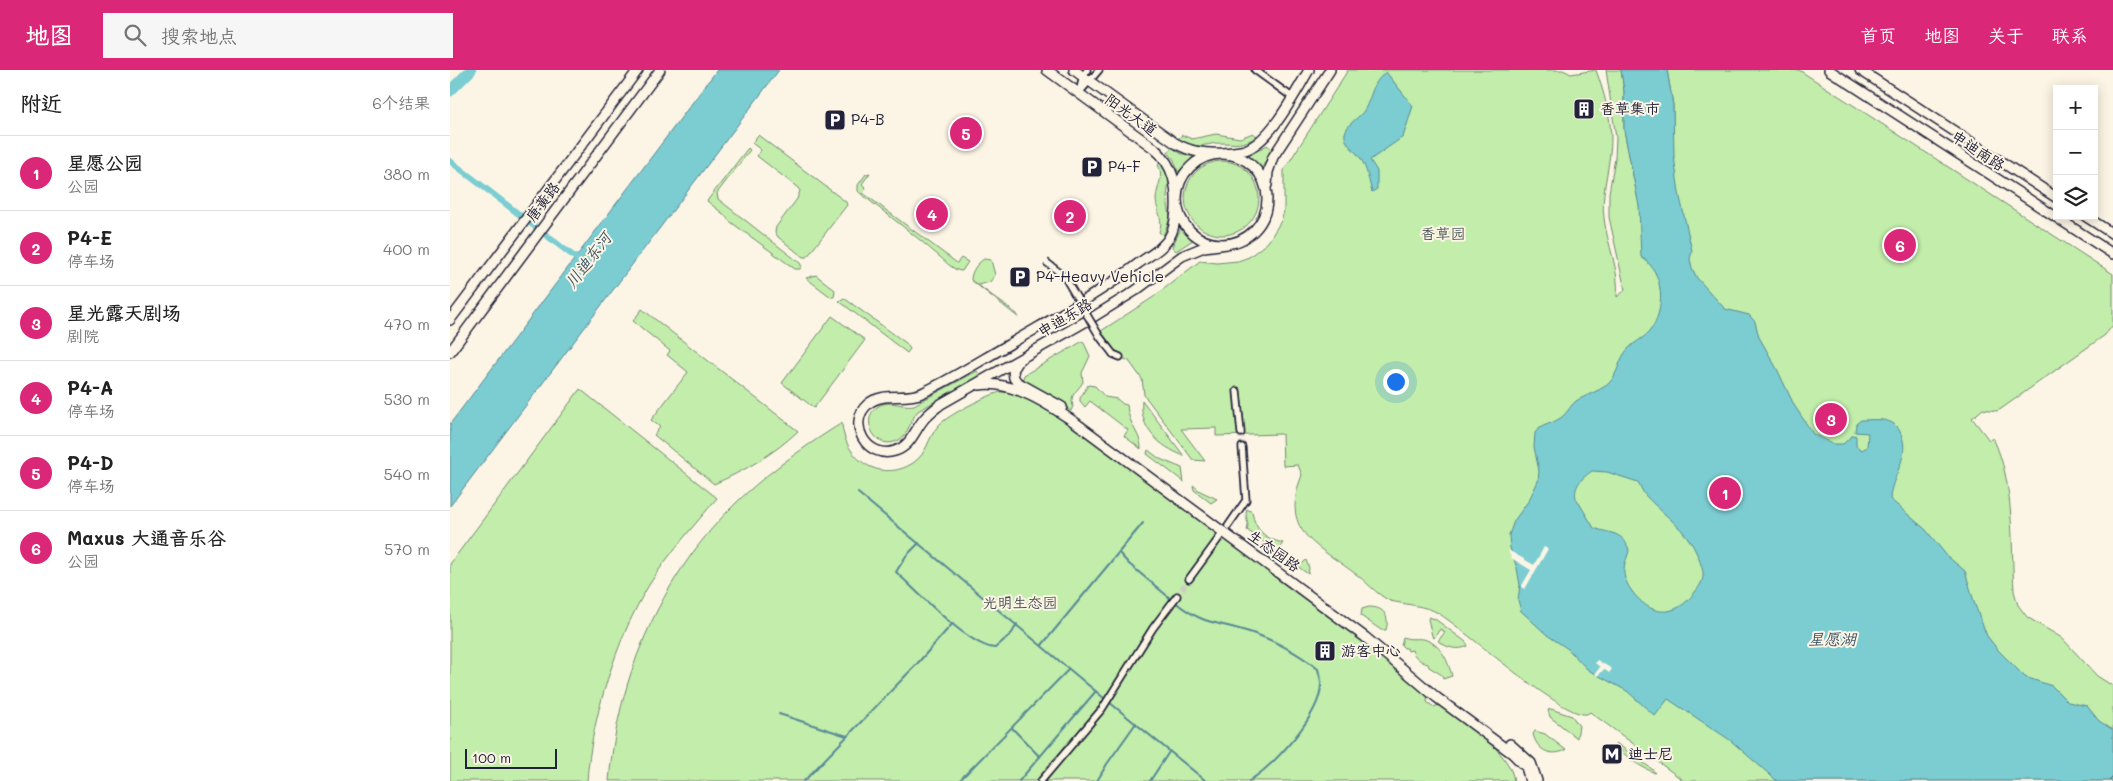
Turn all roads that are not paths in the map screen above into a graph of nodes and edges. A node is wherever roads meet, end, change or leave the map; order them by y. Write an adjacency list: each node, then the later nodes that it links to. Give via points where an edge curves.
1 (638, 70): 24 (street, 唐黄路)
2 (660, 70): 25 (street, 唐黄路)
3 (1046, 70): 13 (street, 阳光大道)
4 (1074, 70): 11 (street, 阳光大道)
5 (1099, 70): 12 (street)
6 (1255, 70): 14 (street)
7 (1309, 70): 14 (street)
8 (1330, 70): 16 (street, via 1273,157)
9 (1829, 70): 22 (street, 申迪南路)
10 (1860, 70): 17 (street, 申迪南路)
11 (1085, 73): 12 (street, 阳光大道); 13 (street)
12 (1090, 82): 13 (street); 15 (street, 阳光大道, via 1187,150)
13 (1079, 93): 18 (street, 阳光大道, via 1161,154 1174,177)
14 (1292, 97): 15 (street, via 1260,141 1245,150)
15 (1217, 153): 16 (street, via 1242,158 1254,167 1263,179); 18 (street, via 1195,162 1185,172)
16 (1267, 193): 21 (street, via 1267,208 1262,221 1241,240)
17 (2053, 195)
18 (1176, 198): 21 (street, via 1178,212 1191,232 1201,240); 28 (street, 申迪东路, via 1173,229 1163,245 1125,274 1069,309 933,387 914,396 883,397 869,403 860,416 862,438 880,452 897,451 909,443 924,419 941,404)
19 (2091, 220): 20 (street)
20 (2113, 234)
21 (1227, 244): 27 (street, 申迪东路, via 1187,253 1120,300)
22 (2113, 254)
23 (1046, 262): 26 (street, bridge, via 1064,276 1100,337 1113,354)
24 (450, 320)
25 (450, 352)
26 (1120, 357)
27 (1022, 359): 28 (street, 申迪东路); 38 (street, 生态园路, via 1013,370 1017,382 1055,402 1094,429 1371,634 1433,688 1519,751 1531,763)
28 (974, 386): 37 (street, 生态园路, via 987,384 1023,393 1076,423 1365,637 1436,697 1513,754 1526,767)
29 (1237, 391): 30 (street)
30 (1241, 433)
31 (1242, 447): 32 (street, via 1246,500)
32 (1228, 526)
33 (1222, 534): 34 (street)
34 (1189, 579)
35 (1177, 596): 36 (street, via 1102,709)
36 (1041, 781)
37 (1530, 781)
38 (1537, 781)

